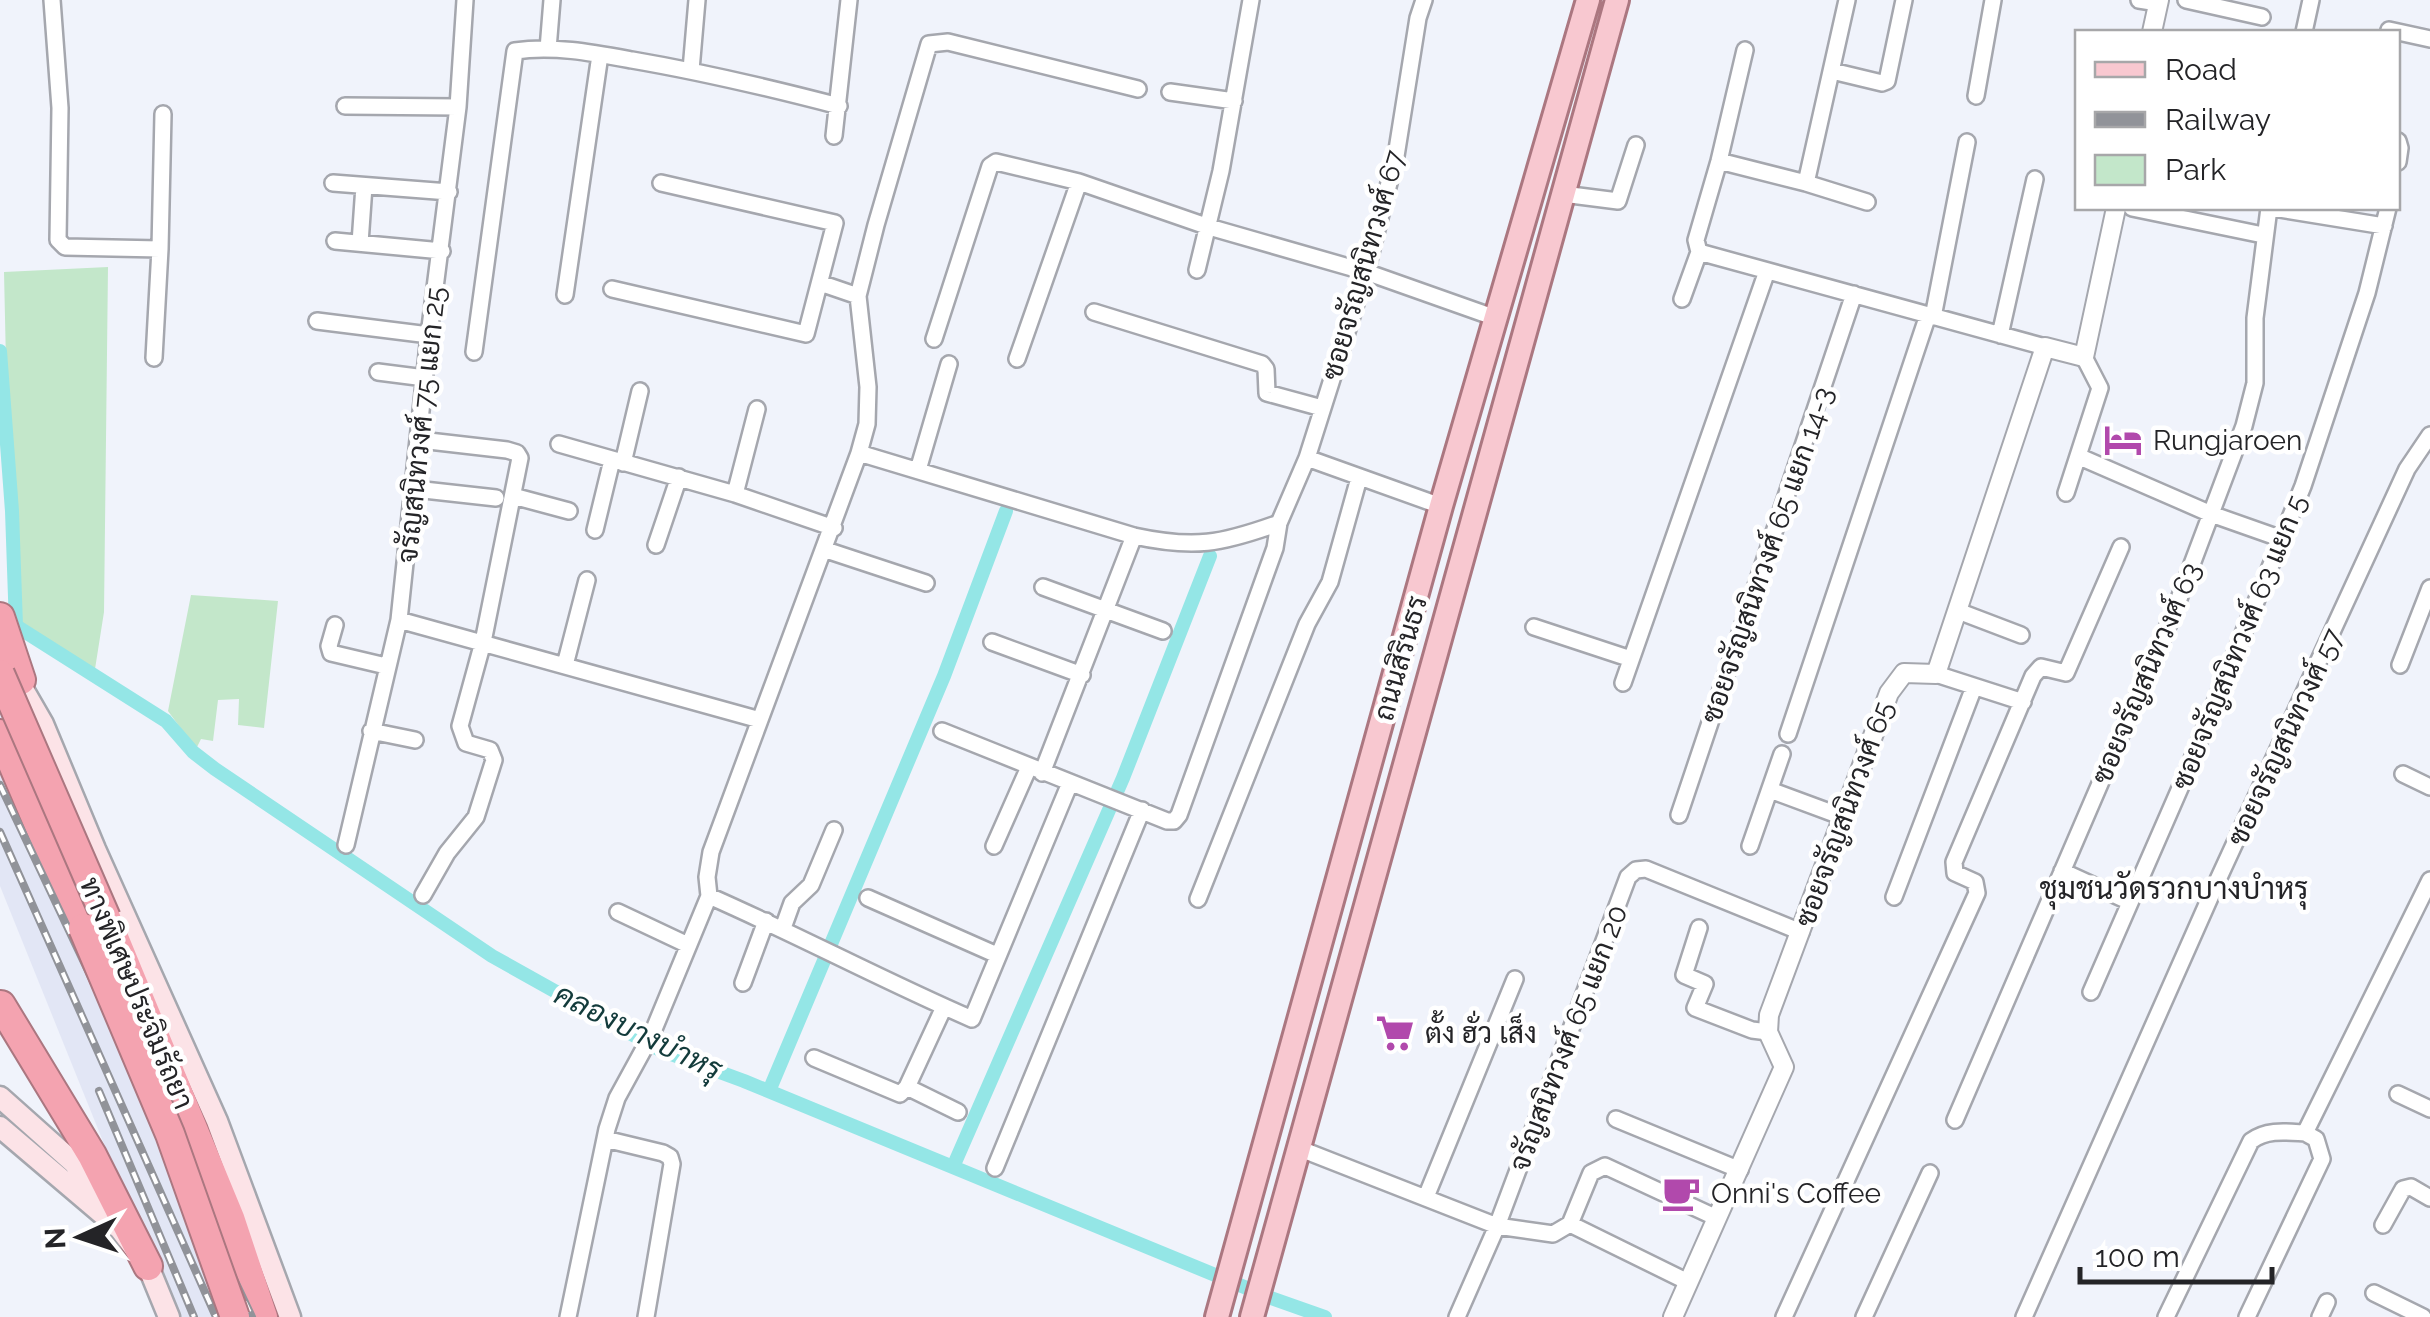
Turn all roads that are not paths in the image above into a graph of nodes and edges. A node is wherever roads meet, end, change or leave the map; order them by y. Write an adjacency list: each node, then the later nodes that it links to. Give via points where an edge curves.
1 (52, 0): 57 (street, via 60,108 58,240 65,247)
2 (465, 0): 32 (street, จรัญสนิทวงศ์ 75 แยก 25)
3 (552, 0): 21 (street)
4 (697, 0): 24 (street)
5 (849, 0): 31 (street)
6 (1251, 0): 29 (street)
7 (1424, 0): 62 (street, ซอยจรัญสนิทวงศ์ 67, via 1396,156)
8 (1588, 0): 71 (main road, ถนนสิรินธร)
9 (1617, 0): 45 (main road, ถนนสิรินธร)
10 (1847, 0): 25 (street)
11 (1904, 0): 25 (street, via 1888,81)
12 (1993, 0): 28 (street)
13 (2311, 0): 18 (street)
14 (2152, 1): 17 (street)
15 (2198, 1): 16 (street)
16 (2262, 17)
17 (2152, 30)
18 (2304, 30)
19 (2400, 33): 20 (street)
20 (2430, 40)
21 (548, 49): 23 (street); 77 (street, via 513,53)
22 (1745, 50): 37 (street)
23 (600, 54): 24 (street); 66 (street)
24 (692, 70): 31 (street)
25 (1832, 72): 41 (street)
26 (1138, 89): 67 (street, via 948,42 929,44)
27 (1170, 92): 29 (street)
28 (1976, 96)
29 (1234, 101): 53 (street)
30 (345, 106): 32 (street)
31 (839, 106): 34 (street)
32 (458, 107): 44 (street, จรัญสนิทวงศ์ 75 แยก 25)
33 (162, 114): 57 (street)
34 (834, 136)
35 (1968, 142): 70 (street)
36 (1636, 145): 45 (street, via 1618,202)
37 (1719, 161): 41 (street); 59 (street, via 1696,240)
38 (2035, 179): 74 (street)
39 (661, 182): 63 (street, via 835,223)
40 (1079, 182): 53 (street); 75 (street, via 990,166); 80 (street)
41 (1806, 182): 46 (street)
42 (333, 183): 43 (street)
43 (364, 186): 44 (street); 56 (street)
44 (449, 192): 58 (street, จรัญสนิทวงศ์ 75 แยก 25)
45 (1562, 194): 127 (main road, ถนนสิรินธร)
46 (1867, 202)
47 (2116, 210): 78 (street)
48 (2142, 210): 54 (street)
49 (2270, 210): 54 (street, ซอยจรัญสนิทวงศ์ 63)
50 (2284, 210): 52 (street)
51 (2388, 210): 52 (street, ซอยจรัญสนิทวงศ์ 63 แยก 5)
52 (2384, 226): 108 (street, ซอยจรัญสนิทวงศ์ 63 แยก 5, via 2336,392)
53 (1208, 227): 60 (street); 62 (street)
54 (2263, 234): 103 (street, ซอยจรัญสนิทวงศ์ 63, via 2255,383)
55 (335, 241): 56 (street)
56 (360, 244): 58 (street)
57 (160, 249): 79 (street)
58 (442, 251): 73 (street, จรัญสนิทวงศ์ 75 แยก 25)
59 (1699, 252): 61 (street); 68 (street)
60 (1197, 270)
61 (1767, 271): 65 (street); 130 (street)
62 (1366, 272): 71 (street); 85 (street, ซอยจรัญสนิทวงศ์ 67)
63 (820, 283): 64 (street, via 805,336); 67 (street)
64 (612, 290)
65 (1854, 294): 70 (street); 156 (street, ซอยจรัญสนิทวงศ์ 65 แยก 14-3)
66 (564, 295)
67 (858, 296): 90 (street, via 868,387)
68 (1682, 299)
69 (1094, 312): 85 (street, via 1262,364 1267,392)
70 (1930, 316): 74 (street); 146 (street)
71 (1496, 318): 101 (main road, ถนนสิรินธร)
72 (318, 321): 73 (street)
73 (429, 335): 83 (street, จรัญสนิทวงศ์ 75 แยก 25)
74 (2000, 335): 76 (street)
75 (934, 338)
76 (2045, 347): 78 (street); 117 (street)
77 (474, 352)
78 (2084, 357): 91 (street, via 2100,388)
79 (154, 358)
80 (1016, 359)
81 (949, 364): 94 (street)
82 (378, 372): 83 (street)
83 (426, 378): 88 (street, จรัญสนิทวงศ์ 75 แยก 25)
84 (640, 391): 93 (street)
85 (1322, 408): 92 (street, ซอยจรัญสนิทวงศ์ 67)
86 (757, 409): 99 (street)
87 (2430, 435): 221 (street, ซอยจรัญสนิทวงศ์ 57, via 2407,469)
88 (420, 440): 97 (street, จรัญสนิทวงศ์ 75 แยก 25); 100 (street, via 517,453)
89 (559, 444): 93 (street)
90 (860, 453): 94 (street); 105 (street)
91 (2080, 457): 98 (street); 103 (street)
92 (1307, 458): 96 (street); 104 (street, ซอยจรัญสนิทวงศ์ 67)
93 (617, 462): 95 (street); 106 (street)
94 (918, 470): 107 (street)
95 (678, 477): 99 (street); 109 (street)
96 (1360, 478): 101 (street); 168 (street, via 1330,582 1307,624)
97 (415, 489): 100 (street); 119 (street, จรัญสนิทวงศ์ 75 แยก 25)
98 (2066, 493)
99 (735, 494): 105 (street)
100 (505, 497): 102 (street); 125 (street)
101 (1441, 506): 123 (main road, ถนนสิรินธร)
102 (568, 510)
103 (2211, 514): 108 (street); 162 (street, ซอยจรัญสนิทวงศ์ 63)
104 (1279, 523): 107 (street, via 1192,545); 155 (street, ซอยจรัญสนิทวงศ์ 67, via 1179,815 1168,822)
105 (834, 528): 111 (street)
106 (595, 530)
107 (1134, 536): 116 (street)
108 (2282, 540): 169 (street, ซอยจรัญสนิทวงศ์ 63 แยก 5)
109 (656, 545)
110 (2120, 547): 141 (street, via 2066,673 2036,671)
111 (826, 550): 113 (street); 142 (street)
112 (587, 580): 131 (street)
113 (926, 583)
114 (1043, 587): 116 (street)
115 (2430, 588): 132 (street)
116 (1106, 610): 122 (street); 137 (street)
117 (1958, 610): 124 (street); 136 (street)
118 (0, 616): 148 (highway)
119 (398, 620): 125 (street); 133 (street, จรัญสนิทวงศ์ 75 แยก 25)
120 (334, 625): 133 (street, via 331,653)
121 (1534, 627): 130 (street)
122 (1163, 631)
123 (1407, 633): 127 (main road); 129 (main road, ถนนสิรินธร)
124 (2021, 635)
125 (482, 642): 131 (street); 164 (street, via 460,726 466,743 490,750 494,760 476,818)
126 (992, 642): 137 (street)
127 (1438, 644): 134 (main road, ถนนสิรินธร)
128 (0, 649): 205 (main road, via 43,724 217,1121)
129 (1400, 657): 134 (main road); 209 (main road, ถนนสิรินธร)
130 (1631, 658): 138 (street)
131 (566, 665): 142 (street)
132 (2400, 665)
133 (386, 666): 143 (street, จรัญสนิทวงศ์ 75 แยก 25)
134 (1431, 669): 194 (main road, ถนนสิรินธร)
135 (0, 674): 212 (highway, ทางพิเศษประจิมรัถยา, bridge, via 193,1125)
136 (1936, 674): 140 (street); 157 (street, ซอยจรัญสนิทวงศ์ 65, via 1896,679)
137 (1082, 675): 150 (street)
138 (1623, 682)
139 (0, 686): 148 (main road, bridge)
140 (1974, 686): 141 (street); 166 (street)
141 (2022, 702): 219 (street, via 1954,862 1955,873 1975,882 1978,893)
142 (760, 720): 165 (street, via 711,852)
143 (372, 731): 147 (street); 159 (street, จรัญสนิทวงศ์ 75 แยก 25)
144 (942, 731): 150 (street)
145 (0, 734): 211 (highway, ทางพิเศษประจิมรัถยา, bridge, via 170,1134)
146 (1788, 734)
147 (415, 740)
148 (39, 748): 205 (main road, bridge, via 206,1137)
149 (1782, 754): 154 (street)
150 (1035, 770): 152 (street); 160 (street)
151 (2403, 774): 153 (street)
152 (1070, 783): 155 (street); 176 (street)
153 (2430, 788)
154 (1770, 790): 157 (street); 161 (street)
155 (1142, 810): 195 (street)
156 (1679, 815)
157 (1844, 817): 174 (street, ซอยจรัญสนิทวงศ์ 65)
158 (834, 830): 172 (street, via 812,885 792,903)
159 (346, 845)
160 (994, 846)
161 (1750, 846)
162 (2062, 870): 169 (street); 190 (street, ซอยจรัญสนิทวงศ์ 63)
163 (2430, 880): 192 (street)
164 (423, 895)
165 (709, 896): 171 (street); 175 (street)
166 (1894, 897)
167 (868, 898): 176 (street)
168 (1198, 899)
169 (2130, 902): 179 (street, ซอยจรัญสนิทวงศ์ 63 แยก 5)
170 (618, 912): 175 (street)
171 (766, 921): 172 (street); 178 (street)
172 (783, 928): 181 (street)
173 (1699, 928): 182 (street, via 1684,976 1705,984 1696,1008)
174 (1800, 932): 182 (street, ซอยจรัญสนิทวงศ์ 65); 203 (street, จรัญสนิทวงศ์ 65 แยก 20, via 1646,869 1628,877)
175 (688, 946): 193 (street, via 617,1098)
176 (996, 955): 181 (street, via 972,1018)
177 (1514, 979): 198 (street)
178 (743, 983)
179 (2091, 992)
180 (1, 1006): 206 (highway, via 92,1155)
181 (944, 1007): 184 (street)
182 (1768, 1032): 196 (street, ซอยจรัญสนิทวงศ์ 65, via 1784,1067)
183 (814, 1058): 184 (street, via 893,1094)
184 (907, 1087): 188 (street)
185 (2398, 1094): 187 (street)
186 (0, 1097): 204 (main road, via 74,1163)
187 (2430, 1109)
188 (958, 1112)
189 (1616, 1119): 196 (street)
190 (1955, 1120)
191 (0, 1127): 204 (main road)
192 (2298, 1133): 222 (street, via 2252,1141); 223 (street, via 2316,1139 2322,1159)
193 (605, 1139): 214 (street); 215 (street, via 663,1153 672,1164)
194 (1298, 1148): 198 (street); 216 (main road, ถนนสิรินธร)
195 (995, 1168)
196 (1740, 1170): 200 (street, ซอยจรัญสนิทวงศ์ 65)
197 (1930, 1173): 220 (street)
198 (1426, 1197): 203 (street)
199 (2430, 1198): 202 (street, via 2403,1189)
200 (1717, 1218): 201 (street, via 1605,1166 1591,1173); 207 (street, ซอยจรัญสนิทวงศ์ 65)
201 (1570, 1224): 203 (street, via 1554,1234); 207 (street)
202 (2382, 1225)
203 (1497, 1226): 217 (street, จรัญสนิทวงศ์ 65 แยก 20)
204 (120, 1228): 206 (main road)
205 (268, 1262): 213 (main road)
206 (148, 1266): 210 (main road)
207 (1688, 1282): 218 (street, ซอยจรัญสนิทวงศ์ 65)
208 (2374, 1293): 224 (street)
209 (1219, 1310)
210 (169, 1317)
211 (234, 1317)
212 (263, 1317)
213 (290, 1317)
214 (568, 1317)
215 (646, 1317)
216 (1252, 1317)
217 (1458, 1317)
218 (1673, 1317)
219 (1784, 1317)
220 (1864, 1317)
221 (2024, 1317)
222 (2166, 1317)
223 (2247, 1317)
224 (2423, 1317)

